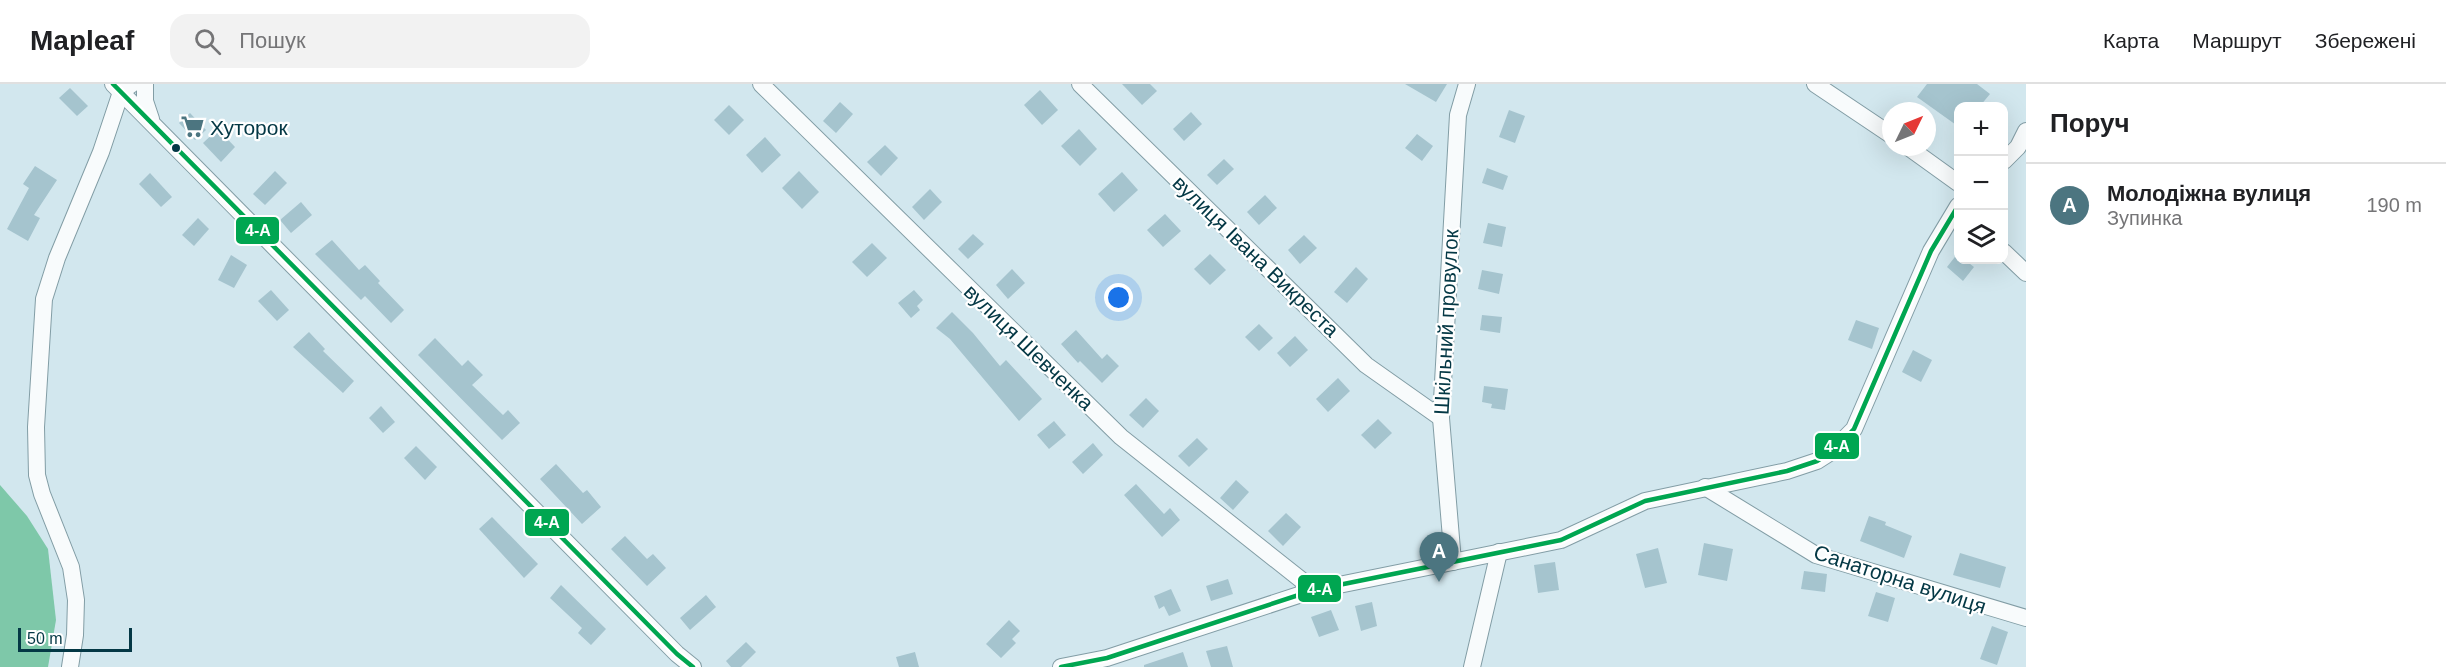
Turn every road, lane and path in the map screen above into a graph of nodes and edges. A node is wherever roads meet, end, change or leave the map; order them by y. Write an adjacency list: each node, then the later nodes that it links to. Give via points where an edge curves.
1 (145, 84): 7 (street, via 145,101)
2 (761, 84): 20 (street, вулиця Шевченка, via 1121,437)
3 (1080, 84): 16 (street, вулиця Івана Викреста, via 1366,365)
4 (1467, 84): 16 (street, Шкільний провулок, via 1458,115)
5 (1815, 84): 8 (street)
6 (122, 87): 7 (street); 22 (street, via 44,299 37,475 71,567 76,600)
7 (152, 123): 23 (street)
8 (1882, 129)
9 (2026, 132): 11 (street)
10 (1921, 156): 12 (street)
11 (2008, 157)
12 (1954, 179)
13 (1957, 210): 17 (street, via 1931,251 1854,429 1844,442 1802,467)
14 (2008, 256): 15 (street)
15 (2026, 273)
16 (1441, 418): 19 (street, Шкільний провулок)
17 (1705, 487): 18 (street, via 1645,501 1561,540); 21 (street, Санаторна вулиця, via 1816,555)
18 (1499, 552): 19 (street); 25 (street)
19 (1453, 562): 20 (street)
20 (1314, 590): 24 (street, via 1107,658)
21 (2026, 618)
22 (70, 667)
23 (693, 667)
24 (1061, 667)
25 (1472, 667)

